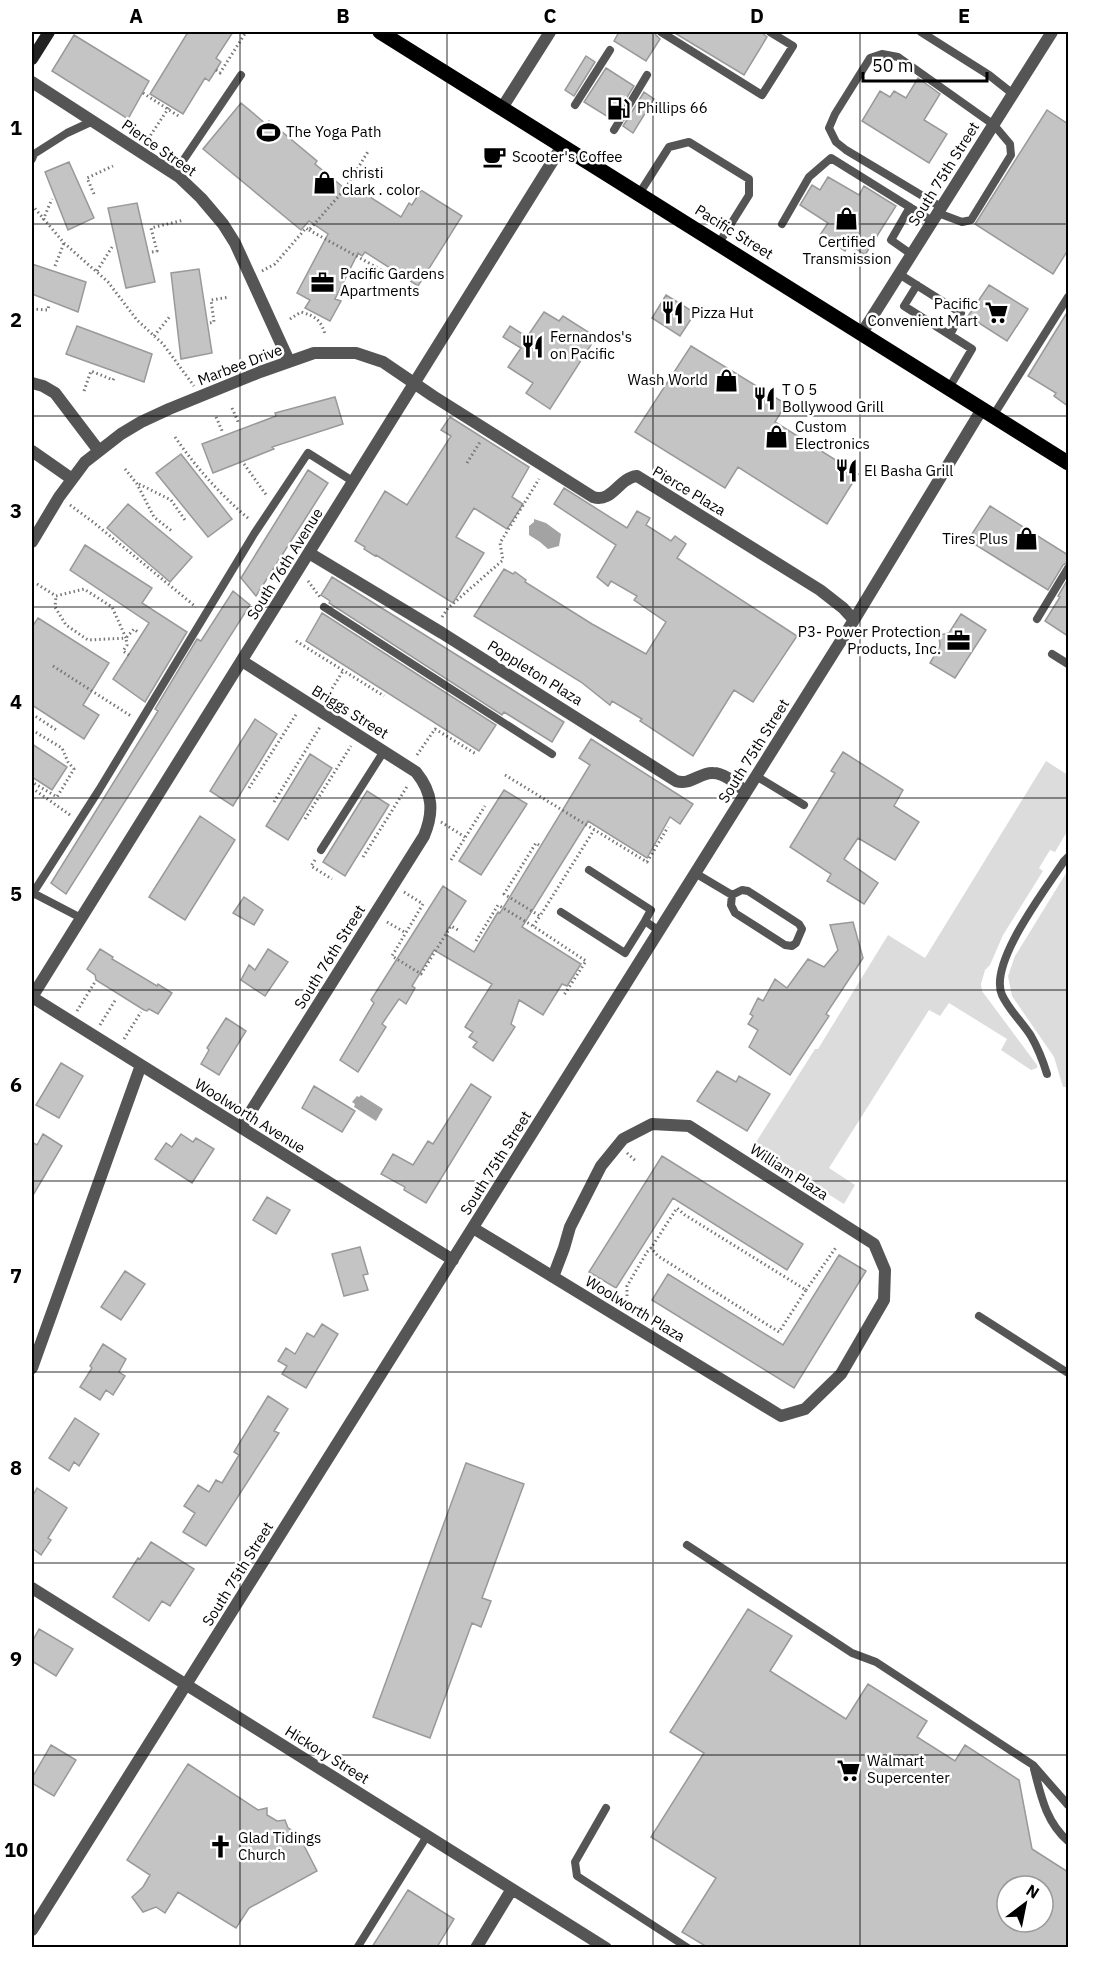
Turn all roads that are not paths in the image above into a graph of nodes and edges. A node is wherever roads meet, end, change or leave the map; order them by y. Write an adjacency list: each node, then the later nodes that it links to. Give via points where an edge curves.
1 (49, 32): 9 (main road)
2 (380, 32): 15 (main road, Pacific Street)
3 (550, 32): 15 (street)
4 (661, 32): 5 (lane, via 762,95 793,46)
5 (770, 32)
6 (921, 32): 13 (lane)
7 (1052, 32): 13 (street, South 75th Street)
8 (610, 50): 14 (lane)
9 (32, 59)
10 (241, 75): 21 (lane)
11 (647, 75): 18 (lane)
12 (32, 82): 16 (street, Pierce Street)
13 (1013, 94): 17 (street, South 75th Street)
14 (575, 105)
15 (502, 108): 19 (main road, Pacific Street)
16 (93, 121): 20 (lane, via 34,154); 21 (street, Pierce Street)
17 (994, 124): 24 (street, South 75th Street); 24 (lane, via 1010,144 1011,155 971,220 962,222); 24 (lane, via 898,57 882,54 870,58 829,128 836,142 846,150)
18 (614, 130)
19 (562, 146): 22 (main road, Pacific Street); 35 (street, South 76th Avenue)
20 (32, 159)
21 (174, 174): 33 (street, Pierce Street, via 201,198 235,243)
22 (639, 194): 26 (main road, Pacific Street); 26 (lane, via 669,147 689,142 719,159 749,179 749,195)
23 (910, 207): 24 (lane); 25 (lane, via 831,158 809,177); 27 (lane, via 891,240)
24 (937, 214): 27 (street, South 75th Street)
25 (782, 224)
26 (719, 243): 31 (main road, Pacific Street)
27 (911, 254): 28 (street, South 75th Street)
28 (899, 274): 29 (lane); 31 (street, South 75th Street)
29 (917, 285): 32 (lane, via 962,313); 32 (lane, via 904,306)
30 (1068, 297): 37 (lane)
31 (862, 333): 36 (main road, Pacific Street)
32 (950, 335): 36 (lane, via 972,349)
33 (289, 361): 35 (street, Marbee Drive, via 314,353 356,353 383,362); 39 (street, Marbee Drive, via 141,422)
34 (32, 383): 39 (street, via 55,393)
35 (415, 383): 42 (street, South 76th Avenue); 48 (street, Pierce Plaza, via 600,499 608,497 629,477 637,477 820,590)
36 (948, 388): 37 (main road, Pacific Street)
37 (987, 412): 40 (main road, Pacific Street); 48 (street, South 75th Street)
38 (32, 451): 41 (street)
39 (99, 451): 41 (street, Marbee Drive)
40 (1068, 463)
41 (72, 479): 43 (street)
42 (354, 482): 44 (street, South 76th Avenue); 62 (lane, via 308,453)
43 (32, 542)
44 (309, 553): 50 (street, South 76th Avenue); 55 (street, Poppleton Plaza, via 676,781 687,782 712,773 722,775)
45 (1068, 568): 47 (lane)
46 (324, 608): 53 (lane)
47 (1037, 619)
48 (854, 620): 54 (street, South 75th Street)
49 (1052, 654): 51 (lane)
50 (242, 662): 52 (street, Briggs Street); 65 (street, South 76th Avenue)
51 (1068, 664)
52 (384, 751): 56 (street, Briggs Street, via 416,772); 58 (lane)
53 (552, 754)
54 (756, 776): 55 (street, South 75th Street); 57 (lane)
55 (746, 792): 61 (street, South 75th Street)
56 (431, 798): 71 (street, South 76th Street, via 431,816 424,836)
57 (804, 805)
58 (321, 850)
59 (1068, 857): 70 (lane, via 1016,935 1001,967 1001,993 1030,1036)
60 (588, 870): 66 (lane, via 651,910)
61 (695, 873): 63 (lane); 67 (street, South 75th Street)
62 (32, 894): 65 (lane)
63 (732, 895): 63 (lane, via 748,891 800,924 796,943 785,945 735,913)
64 (561, 912): 66 (lane, via 625,953)
65 (81, 918): 68 (street, South 76th Avenue)
66 (645, 921): 67 (lane)
67 (659, 931): 72 (street, South 75th Street)
68 (32, 997): 69 (street, Woolworth Avenue)
69 (141, 1065): 71 (street, Woolworth Avenue); 76 (street)
70 (1047, 1074)
71 (241, 1127): 73 (street, Woolworth Avenue)
72 (473, 1228): 73 (street, South 75th Street); 74 (street, Woolworth Plaza)
73 (453, 1260): 81 (street, South 75th Street)
74 (553, 1277): 78 (street, Woolworth Plaza); 78 (street, William Plaza, via 570,1227 601,1166 623,1139 652,1124 689,1126 874,1244 885,1270 884,1300 853,1355 835,1380 805,1409)
75 (979, 1316): 77 (lane)
76 (32, 1368)
77 (1068, 1373)
78 (781, 1416)
79 (687, 1545): 82 (lane)
80 (32, 1588): 81 (street, Hickory Street)
81 (186, 1685): 85 (street, Hickory Street); 88 (street, South 75th Street)
82 (1033, 1765): 83 (lane); 86 (lane, via 1044,1807)
83 (1068, 1805)
84 (606, 1808): 92 (lane, via 575,1862 577,1876)
85 (427, 1836): 87 (street, Hickory Street); 89 (lane)
86 (1068, 1841)
87 (512, 1889): 90 (street); 91 (street, Hickory Street)
88 (32, 1930)
89 (357, 1947)
90 (476, 1947)
91 (606, 1947)
92 (687, 1947)

